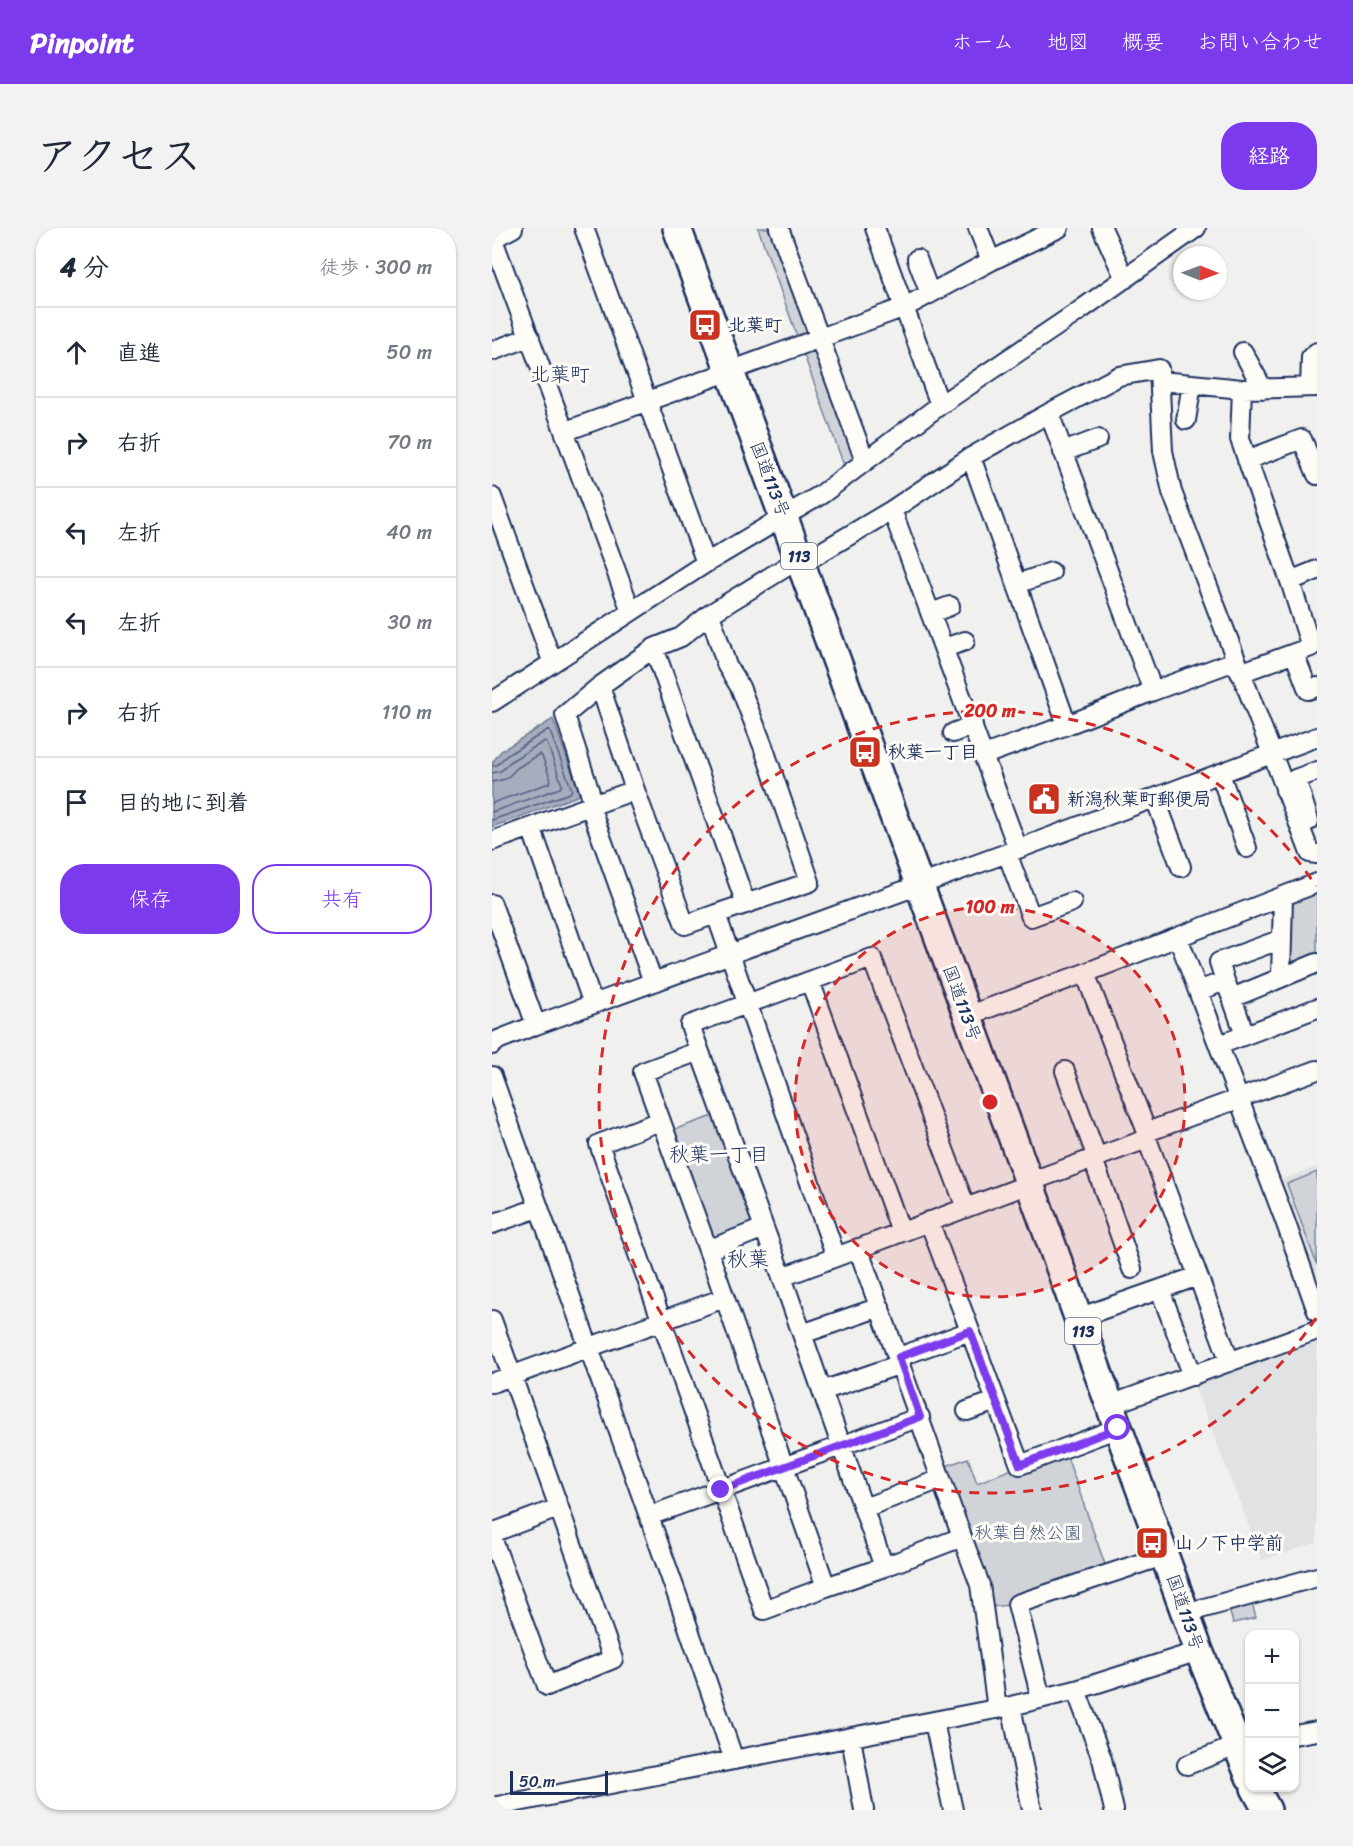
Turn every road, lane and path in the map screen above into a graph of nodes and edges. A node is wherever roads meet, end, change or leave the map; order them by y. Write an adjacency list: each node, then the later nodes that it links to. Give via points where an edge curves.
1 (513, 228): 11 (street)
2 (584, 228): 28 (street)
3 (677, 228): 22 (highway, 国道113号 / 113)
4 (779, 228): 18 (street)
5 (875, 228): 16 (street)
6 (978, 228): 13 (street)
7 (1059, 228): 13 (street)
8 (1102, 228): 14 (street)
9 (1196, 228): 10 (street)
10 (1175, 235): 14 (street)
11 (492, 238): 17 (street)
12 (916, 259): 15 (street)
13 (991, 261): 15 (street)
14 (1125, 279): 29 (street)
15 (930, 294): 16 (street)
16 (905, 308): 18 (street); 29 (street)
17 (530, 337): 19 (street); 32 (street)
18 (819, 339): 22 (street); 37 (street)
19 (492, 351)
20 (1243, 352): 27 (street)
21 (1317, 352): 25 (street, via 1311,357)
22 (730, 372): 28 (street); 41 (highway, 国道113号 / 113)
23 (1161, 381): 24 (street); 30 (street, via 1159,369 1119,376); 57 (street, via 1163,451 1172,492)
24 (1192, 384): 26 (street); 31 (street)
25 (1313, 387): 27 (street)
26 (1242, 389): 27 (street); 36 (street, via 1240,439)
27 (1263, 389)
28 (648, 403): 32 (street); 43 (street)
29 (940, 405): 37 (street)
30 (1049, 413): 34 (street); 35 (street)
31 (1186, 420)
32 (566, 431): 49 (street)
33 (1098, 439): 34 (street)
34 (1063, 452): 60 (street)
35 (971, 457): 40 (street); 47 (street)
36 (1247, 460): 38 (street, via 1302,439); 46 (street)
37 (865, 461): 41 (street, via 822,494)
38 (1317, 475)
39 (492, 497): 56 (street)
40 (892, 510): 42 (street); 50 (street)
41 (784, 515): 42 (highway, 国道113号 / 113); 43 (street)
42 (800, 561): 51 (street); 81 (highway, 国道113号 / 113)
43 (706, 563): 49 (street)
44 (1317, 570): 46 (street)
45 (1052, 572): 47 (street)
46 (1290, 582): 55 (street)
47 (1017, 584): 63 (street)
48 (950, 606): 50 (street)
49 (631, 610): 56 (street)
50 (931, 613): 54 (street)
51 (710, 614): 53 (street, via 681,637); 85 (street, via 763,746 810,882)
52 (965, 641): 54 (street)
53 (654, 648): 58 (street); 85 (street)
54 (944, 648): 62 (street)
55 (1307, 648): 57 (street); 59 (street, via 1308,690)
56 (552, 661): 61 (street)
57 (1238, 667): 60 (street); 66 (street)
58 (600, 686): 71 (street); 73 (street, via 565,715)
59 (1317, 687)
60 (1153, 691): 63 (street)
61 (492, 702)
62 (973, 725): 64 (street); 67 (street)
63 (1067, 725): 67 (street)
64 (953, 733)
65 (1317, 737): 66 (street)
66 (1272, 754): 69 (street); 70 (street)
67 (984, 755): 78 (street)
68 (1317, 771): 70 (street, via 1295,779)
69 (1220, 774): 72 (street); 76 (street)
70 (1292, 788): 77 (street)
71 (635, 790): 73 (street); 86 (street, via 685,925)
72 (1155, 798): 78 (street); 79 (street)
73 (592, 805): 74 (street); 94 (street)
74 (531, 827): 75 (street); 97 (street)
75 (492, 841)
76 (1247, 848)
77 (1315, 850)
78 (1012, 851): 81 (street); 83 (street, via 1031,917)
79 (1181, 867)
80 (1317, 883): 82 (street)
81 (918, 885): 89 (street); 100 (highway, 国道113号 / 113)
82 (1283, 897): 87 (street); 88 (street)
83 (1072, 902)
84 (492, 903): 101 (street)
85 (746, 904): 86 (street)
86 (716, 915): 89 (street)
87 (1178, 937): 91 (street); 96 (street)
88 (1282, 939): 92 (street); 95 (street, via 1219,962)
89 (729, 954): 94 (street); 98 (street)
90 (1317, 963): 92 (street)
91 (1085, 973): 100 (street); 111 (street)
92 (1281, 977): 95 (street)
93 (810, 981): 98 (street); 115 (street, via 872,958); 119 (street)
94 (652, 982): 97 (street)
95 (1228, 989): 96 (street); 102 (street)
96 (1198, 991): 103 (street)
97 (593, 1004): 101 (street)
98 (746, 1004): 105 (street, via 690,1025); 122 (street)
99 (1317, 1008): 102 (street)
100 (967, 1016): 113 (highway, 国道113号 / 113)
101 (536, 1025): 104 (street)
102 (1245, 1035): 103 (street)
103 (1219, 1045): 109 (street)
104 (492, 1046)
105 (699, 1051): 110 (street, via 643,1072); 118 (street)
106 (1317, 1070): 109 (street)
107 (1065, 1071): 112 (street)
108 (492, 1076): 114 (street)
109 (1238, 1099): 111 (street); 129 (street)
110 (660, 1121): 121 (street); 132 (street, via 598,1144)
111 (1147, 1136): 112 (street); 125 (street)
112 (1095, 1159): 113 (street); 123 (street)
113 (1029, 1183): 115 (street); 130 (highway, 国道113号 / 113)
114 (538, 1208): 117 (street); 136 (street)
115 (966, 1208): 116 (street)
116 (929, 1221): 119 (street); 134 (street)
117 (492, 1224)
118 (764, 1228): 121 (street); 124 (street)
119 (901, 1232): 120 (street)
120 (858, 1248): 122 (street); 128 (street)
121 (708, 1250): 127 (street)
122 (836, 1257): 124 (street)
123 (1132, 1269)
124 (782, 1276): 135 (street)
125 (1198, 1276): 126 (street); 138 (street)
126 (1160, 1290): 130 (street); 140 (street)
127 (724, 1298): 132 (street); 148 (street)
128 (880, 1307): 135 (street); 137 (street)
129 (1317, 1311)
130 (1078, 1318): 145 (highway, 国道113号 / 113)
131 (492, 1320): 139 (street)
132 (661, 1321): 136 (street); 150 (street)
133 (1317, 1330): 138 (street)
134 (970, 1331): 137 (street); 143 (street)
135 (802, 1334): 142 (street)
136 (589, 1347): 139 (street); 153 (street)
137 (900, 1361): 142 (street); 146 (street)
138 (1230, 1362): 140 (street)
139 (513, 1375): 141 (street); 151 (street)
140 (1193, 1376): 145 (street)
141 (492, 1383)
142 (822, 1391): 147 (street)
143 (996, 1401): 144 (street); 145 (street, via 1020,1465)
144 (966, 1411)
145 (1114, 1416): 157 (highway, 国道113号 / 113)
146 (920, 1417): 147 (street); 149 (street)
147 (841, 1446): 148 (street); 152 (street)
148 (784, 1467): 150 (street); 160 (street)
149 (941, 1479): 152 (street); 155 (street)
150 (721, 1490): 153 (street); 160 (street, via 764,1610)
151 (558, 1508): 154 (street); 156 (street, via 613,1659 547,1686)
152 (864, 1508): 158 (street)
153 (649, 1516): 171 (street)
154 (492, 1533)
155 (962, 1537): 158 (street); 165 (street, via 980,1585)
156 (492, 1538)
157 (1166, 1556): 161 (highway, 国道113号 / 113); 164 (street, via 1017,1604)
158 (884, 1567): 160 (street)
159 (1317, 1577): 161 (street)
160 (826, 1587)
161 (1186, 1613): 162 (highway, 国道113号 / 113)
162 (1199, 1651): 163 (street); 170 (highway, 国道113号 / 113)
163 (1076, 1690): 164 (street); 178 (street, via 1102,1759)
164 (1041, 1698): 165 (street)
165 (1004, 1707): 166 (street); 177 (street)
166 (934, 1722): 169 (street); 176 (street)
167 (1317, 1731): 168 (street)
168 (1299, 1734)
169 (851, 1738): 171 (street); 175 (street)
170 (1243, 1744): 172 (street)
171 (734, 1760): 174 (street)
172 (1187, 1765)
173 (1257, 1792): 179 (highway)
174 (492, 1807)
175 (864, 1810)
176 (953, 1810)
177 (1032, 1810)
178 (1114, 1810)
179 (1267, 1810)

